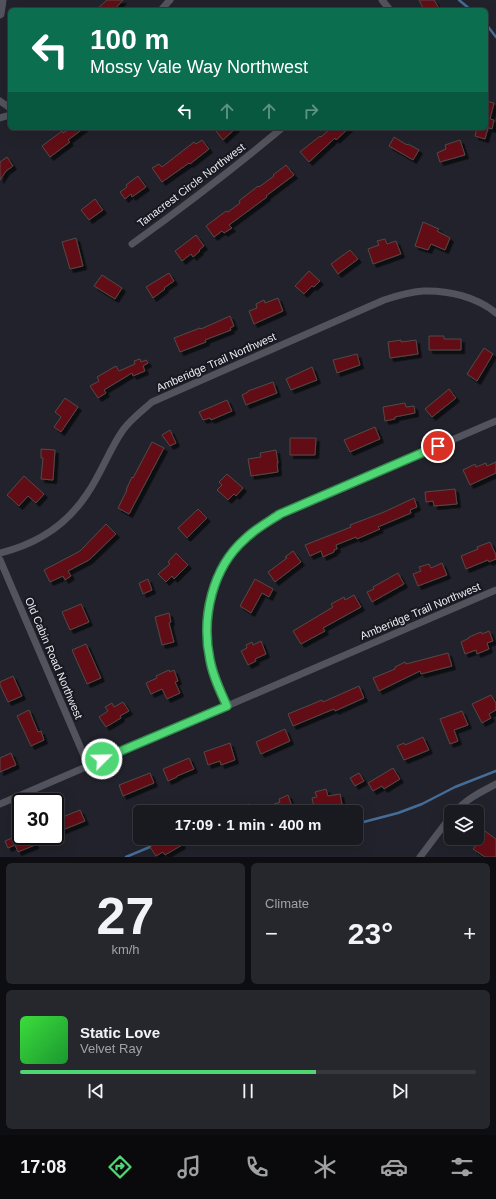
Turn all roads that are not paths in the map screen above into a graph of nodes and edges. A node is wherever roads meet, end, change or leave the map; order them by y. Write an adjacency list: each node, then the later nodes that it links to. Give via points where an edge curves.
1 (2, 0): 6 (street)
2 (170, 0): 4 (street)
3 (382, 0): 5 (street)
4 (163, 8)
5 (388, 8)
6 (0, 14)
7 (280, 130): 8 (street, Tanacrest Circle Northwest, via 203,192)
8 (132, 244)
9 (496, 313): 11 (street, Amberidge Trail Northwest, via 471,299 448,293 423,291 399,295 152,402 124,429 88,493 68,518 36,540)
10 (496, 421): 14 (street, via 280,514 244,539 220,572 207,617 210,660)
11 (0, 553)
12 (0, 560): 15 (street, Old Cabin Road Northwest)
13 (496, 590): 14 (street, Amberidge Trail Northwest)
14 (227, 706): 15 (street, Amberidge Trail Northwest)
15 (88, 765): 17 (street, Amberidge Trail Northwest)
16 (496, 784): 18 (street, via 477,793)
17 (0, 804)
18 (462, 805)
19 (444, 825): 20 (street)
20 (420, 857)

